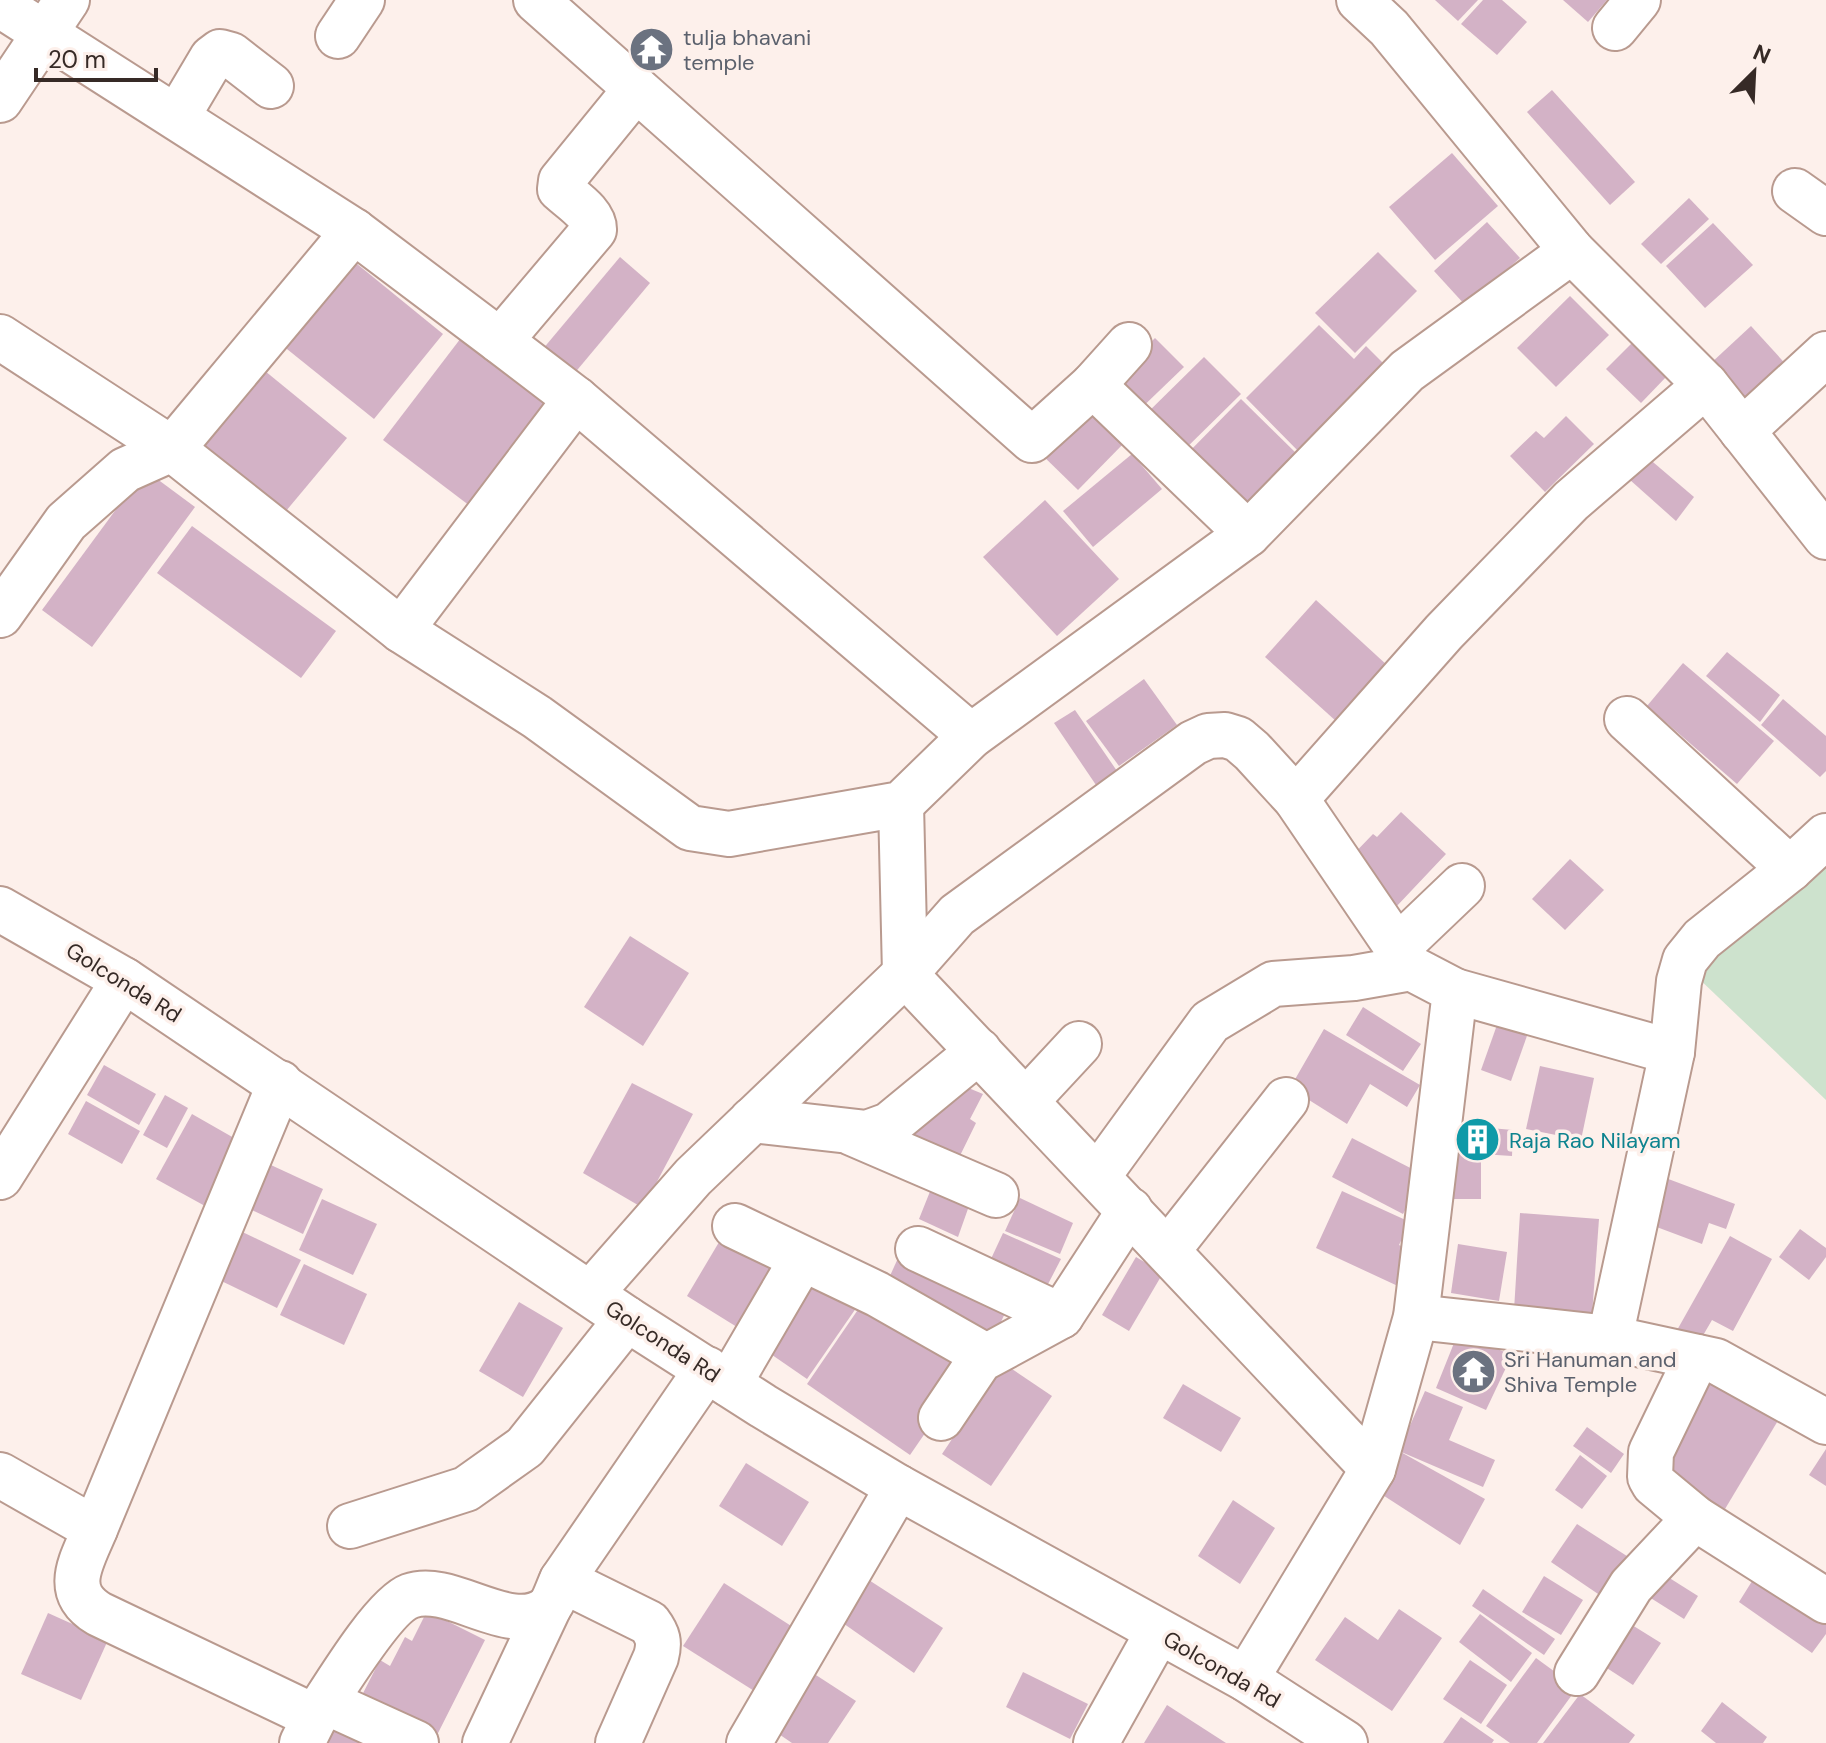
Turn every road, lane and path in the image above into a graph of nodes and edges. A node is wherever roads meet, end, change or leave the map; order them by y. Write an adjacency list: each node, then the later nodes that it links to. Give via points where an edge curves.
1 (362, 0): 6 (street)
2 (536, 0): 8 (street)
3 (1359, 0): 12 (street, via 1389,28)
4 (0, 5): 5 (street)
5 (56, 16): 9 (street); 10 (street)
6 (338, 36)
7 (271, 86): 10 (street, via 220,52)
8 (636, 89): 14 (street, via 561,181 560,189 594,221 594,230); 17 (street, via 1032,440)
9 (0, 100)
10 (177, 117): 11 (street)
11 (354, 231): 14 (street); 21 (street)
12 (1572, 251): 18 (street); 22 (street, via 1407,371)
13 (0, 337): 21 (street)
14 (500, 341): 19 (street)
15 (1129, 345): 17 (street)
16 (1826, 354): 20 (street)
17 (1093, 385): 22 (street)
18 (1706, 385): 20 (street); 28 (street, via 1571,501 1444,632)
19 (576, 399): 25 (street); 27 (street)
20 (1742, 431): 23 (street)
21 (172, 449): 24 (street, via 125,470 66,522); 25 (street)
22 (1248, 534): 27 (street)
23 (1826, 537)
24 (0, 615)
25 (401, 630): 29 (street, via 537,717 690,828 729,834)
26 (1627, 719): 31 (street)
27 (971, 736): 29 (street)
28 (1296, 799): 34 (street); 35 (street, via 1238,739 1201,739 957,915)
29 (901, 804): 35 (street)
30 (1826, 836): 31 (street)
31 (1790, 869): 40 (street, via 1702,939 1685,960)
32 (1462, 886): 34 (street)
33 (0, 909): 36 (street, Golconda Rd)
34 (1404, 958): 37 (street); 46 (street, via 1354,978 1273,984 1210,1022)
35 (905, 974): 39 (street); 44 (street)
36 (124, 980): 41 (street, Golconda Rd); 47 (street)
37 (1455, 991): 40 (street); 56 (street)
38 (1079, 1044): 43 (street)
39 (979, 1051): 43 (street); 45 (street, via 889,1125)
40 (1672, 1052): 58 (street)
41 (280, 1083): 54 (street, Golconda Rd); 69 (street)
42 (1286, 1100): 52 (street)
43 (1026, 1101): 46 (street)
44 (752, 1120): 45 (street); 54 (street, via 693,1177)
45 (852, 1133): 48 (street)
46 (1098, 1176): 49 (street)
47 (0, 1177)
48 (996, 1195)
49 (1130, 1210): 52 (street); 55 (street)
50 (735, 1226): 53 (street)
51 (918, 1249): 55 (street)
52 (1168, 1250): 64 (street)
53 (802, 1259): 59 (street, via 877,1294); 61 (street)
54 (591, 1293): 57 (street, Golconda Rd)
55 (1061, 1316): 59 (street)
56 (1416, 1317): 58 (street); 64 (street)
57 (627, 1319): 61 (street, Golconda Rd); 68 (street, via 525,1447 466,1489)
58 (1610, 1338): 60 (street)
59 (986, 1356): 62 (street)
60 (1697, 1357): 63 (street, via 1716,1361); 67 (street, via 1650,1464 1654,1484)
61 (718, 1376): 66 (street, Golconda Rd); 70 (street)
62 (941, 1418)
63 (1826, 1422)
64 (1373, 1469): 74 (street)
65 (0, 1475): 69 (street)
66 (898, 1487): 72 (street, Golconda Rd); 79 (street)
67 (1695, 1518): 71 (street); 73 (street, via 1631,1586)
68 (350, 1526)
69 (95, 1529): 75 (street, via 78,1572 79,1597 86,1606)
70 (556, 1594): 75 (street, via 536,1613 517,1616 452,1597 408,1596 390,1611); 76 (street); 78 (street, via 649,1623 657,1633 656,1657)
71 (1826, 1601)
72 (1158, 1632): 74 (street, Golconda Rd); 80 (street)
73 (1577, 1673)
74 (1246, 1679): 81 (street, Golconda Rd)
75 (314, 1721): 77 (street)
76 (498, 1739)
77 (416, 1743)
78 (618, 1743)
79 (749, 1743)
80 (1096, 1743)
81 (1345, 1743)

